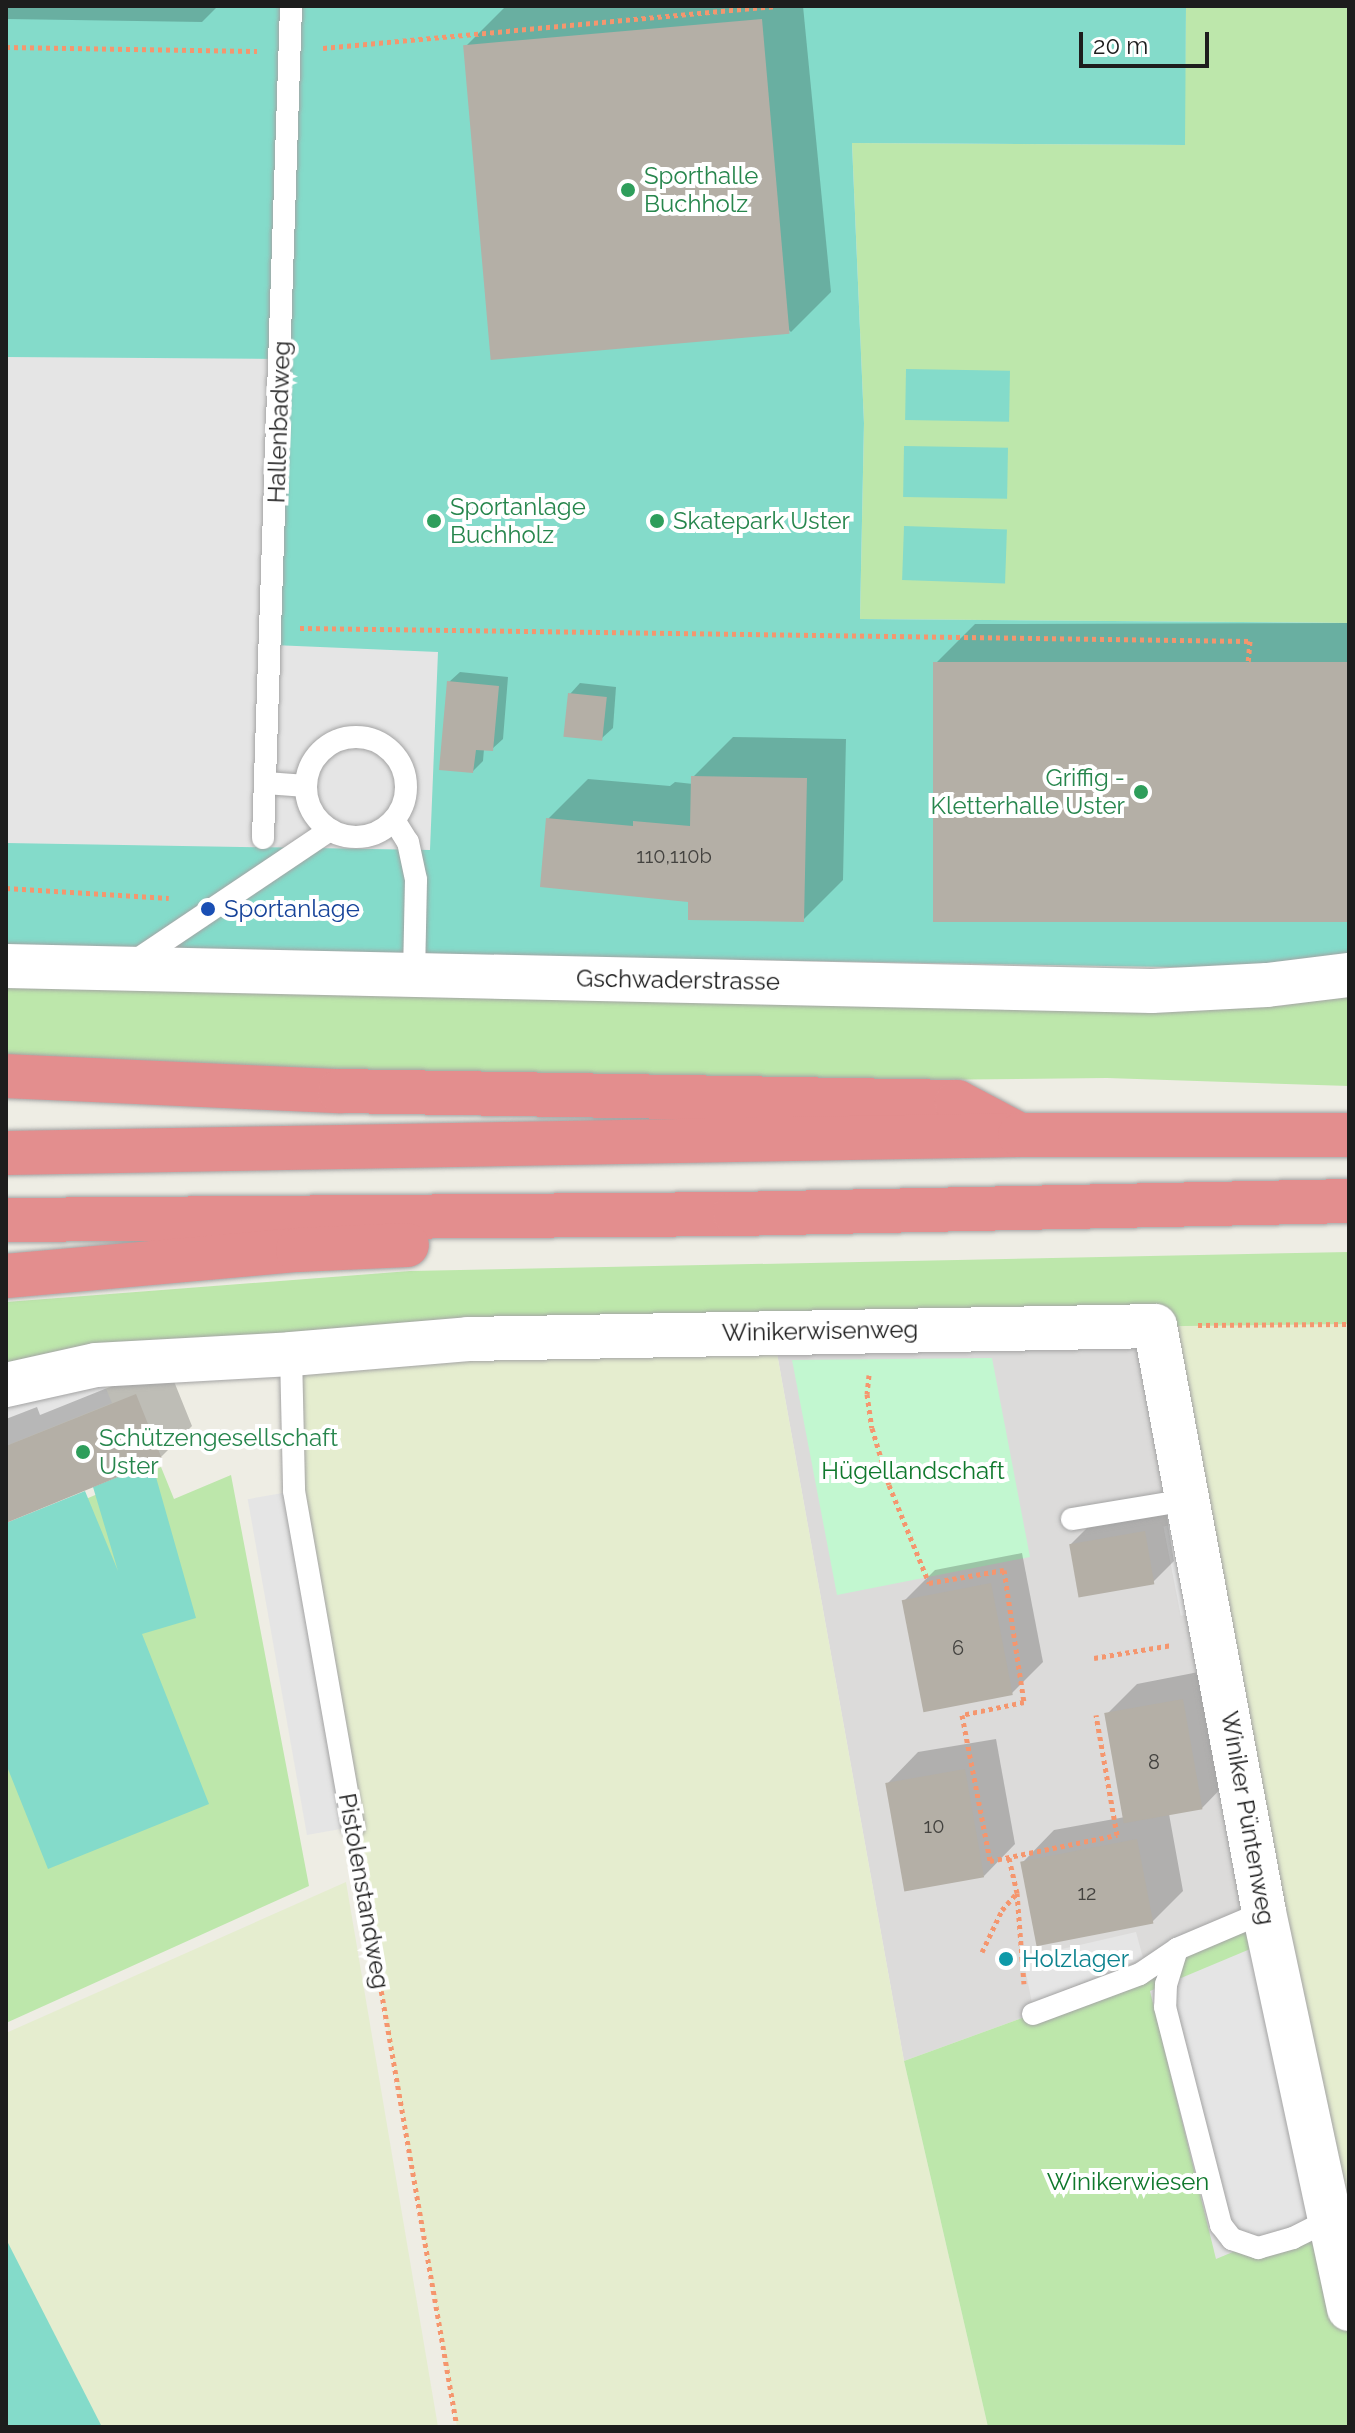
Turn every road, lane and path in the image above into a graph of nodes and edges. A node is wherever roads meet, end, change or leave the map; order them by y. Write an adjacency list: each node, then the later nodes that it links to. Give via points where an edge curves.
1 (291, 6): 4 (lane, Hallenbadweg)
2 (774, 6): 4 (path)
3 (6, 47): 4 (path)
4 (290, 52): 5 (lane, Hallenbadweg)
5 (272, 627): 6 (path, via 1250,641); 7 (lane, Hallenbadweg)
6 (1248, 662)
7 (266, 783): 8 (lane); 11 (lane, Hallenbadweg)
8 (306, 786): 9 (lane, via 309,768 332,742 366,737 396,755 404,771 405,797); 10 (lane, via 317,818)
9 (394, 820): 10 (lane, via 364,837); 16 (lane, via 408,842 416,880)
10 (330, 830): 15 (lane)
11 (263, 838)
12 (8, 888): 13 (path)
13 (171, 898)
14 (6, 966): 15 (street, Gschwaderstrasse)
15 (123, 970): 16 (street, Gschwaderstrasse)
16 (414, 974): 17 (street, Gschwaderstrasse, via 1152,991)
17 (1349, 975)
18 (6, 1076): 19 (highway, via 340,1091 957,1102)
19 (1020, 1135): 20 (highway); 21 (highway)
20 (1349, 1135)
21 (6, 1153)
22 (1349, 1201): 23 (highway)
23 (735, 1214): 24 (highway); 25 (highway, via 616,1236 298,1250)
24 (6, 1220)
25 (6, 1276)
26 (1349, 1324): 27 (path)
27 (1155, 1326): 28 (street, Winikerwisenweg); 31 (street, Winiker Püntenweg)
28 (868, 1330): 29 (street, Winikerwisenweg, via 468,1339); 37 (path, via 872,1428 929,1583 1004,1570 1024,1702 962,1715 990,1861)
29 (291, 1354): 30 (street, Winikerwisenweg, via 96,1365); 36 (lane, Pistolenstandweg, via 294,1491)
30 (6, 1385)
31 (1187, 1500): 32 (lane); 33 (street, Winiker Püntenweg)
32 (1072, 1519)
33 (1215, 1638): 34 (path); 39 (street, Winiker Püntenweg)
34 (1094, 1658)
35 (1096, 1715): 37 (path, via 1117,1835)
36 (353, 1827): 45 (path, Pistolenstandweg)
37 (1009, 1858): 38 (path)
38 (1017, 1893): 41 (path, via 1002,1910); 42 (path, via 1025,1990)
39 (1264, 1912): 40 (lane); 43 (street, Winiker Püntenweg)
40 (1177, 1949): 42 (lane, via 1140,1974); 43 (lane, via 1165,2007 1221,2225 1232,2239 1258,2248)
41 (982, 1952)
42 (1033, 2014)
43 (1331, 2219): 44 (street, Winiker Püntenweg)
44 (1349, 2309)
45 (457, 2427)

